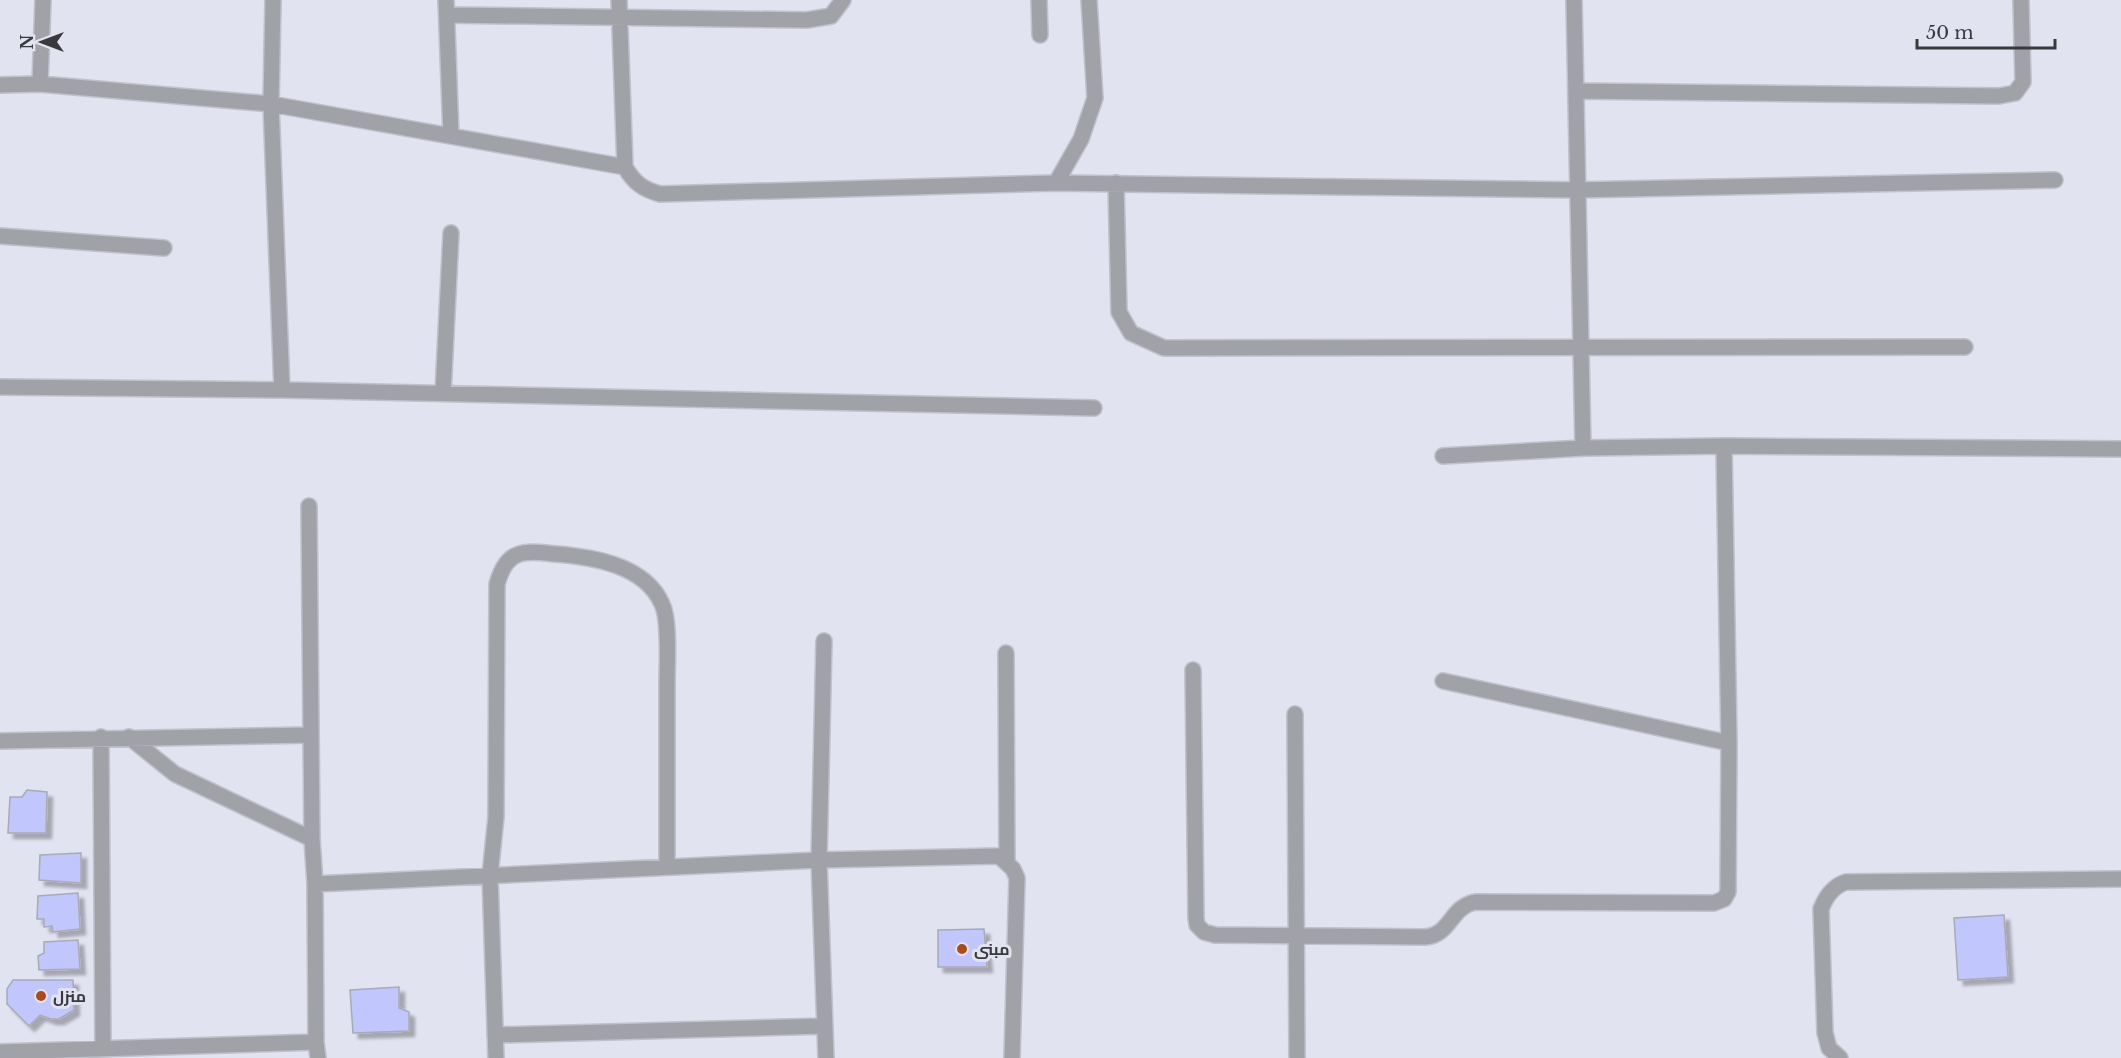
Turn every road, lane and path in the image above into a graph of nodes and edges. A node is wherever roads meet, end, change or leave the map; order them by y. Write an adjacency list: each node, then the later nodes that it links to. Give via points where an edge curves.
1 (43, 0): 12 (street)
2 (273, 0): 15 (street)
3 (619, 0): 10 (street)
4 (843, 0): 10 (street, via 831,16 821,20)
5 (1039, 0): 11 (street)
6 (1089, 0): 19 (street, via 1095,98 1081,139)
7 (1574, 0): 14 (street)
8 (2021, 0): 14 (street, via 2023,82 2015,93 1999,96)
9 (446, 7): 10 (street); 16 (street)
10 (621, 18): 17 (street)
11 (1040, 35)
12 (40, 84): 13 (street); 15 (street)
13 (0, 85)
14 (1576, 91): 21 (street)
15 (271, 104): 16 (street); 28 (street)
16 (451, 136): 17 (street)
17 (625, 167): 19 (street, via 638,185 660,194)
18 (2055, 180): 21 (street)
19 (1056, 183): 20 (street)
20 (1116, 183): 21 (street); 26 (street, via 1119,312 1131,333 1164,348)
21 (1576, 190): 26 (street)
22 (450, 233): 29 (street)
23 (0, 236): 24 (street)
24 (164, 248)
25 (1965, 347): 26 (street)
26 (1582, 349): 32 (street)
27 (0, 387): 28 (street)
28 (282, 390): 29 (street)
29 (442, 393): 30 (street)
30 (1094, 408)
31 (1724, 446): 32 (street); 33 (street); 45 (street)
32 (1584, 448): 34 (street)
33 (2121, 449)
34 (1443, 456)
35 (309, 506): 41 (street)
36 (824, 641): 47 (street)
37 (1006, 653): 48 (street)
38 (1193, 670): 53 (street, via 1197,925 1215,935)
39 (1443, 681): 45 (street)
40 (1295, 714): 53 (street)
41 (310, 735): 43 (street); 46 (street)
42 (101, 737): 43 (street); 44 (street); 57 (street)
43 (129, 737): 46 (street, via 175,774)
44 (0, 741)
45 (1729, 743): 53 (street, via 1728,892 1719,902 1475,902 1461,907 1445,929 1432,937)
46 (312, 839): 52 (street)
47 (819, 860): 48 (street, via 993,854); 49 (street); 54 (street)
48 (1007, 861): 62 (street, via 1017,878)
49 (667, 867): 50 (street); 50 (street, via 667,642 663,604 638,576 615,565 586,556 526,552 511,557 497,584 496,817)
50 (490, 875): 52 (street); 55 (street)
51 (2121, 879): 64 (street, via 1837,885 1821,909 1825,1033 1829,1048)
52 (315, 884): 56 (street)
53 (1295, 937): 63 (street)
54 (825, 1026): 55 (street); 61 (street)
55 (495, 1035): 60 (street)
56 (316, 1042): 57 (street); 59 (street)
57 (103, 1048): 58 (street)
58 (0, 1052)
59 (318, 1058)
60 (496, 1058)
61 (826, 1058)
62 (1012, 1058)
63 (1297, 1058)
64 (1840, 1058)

